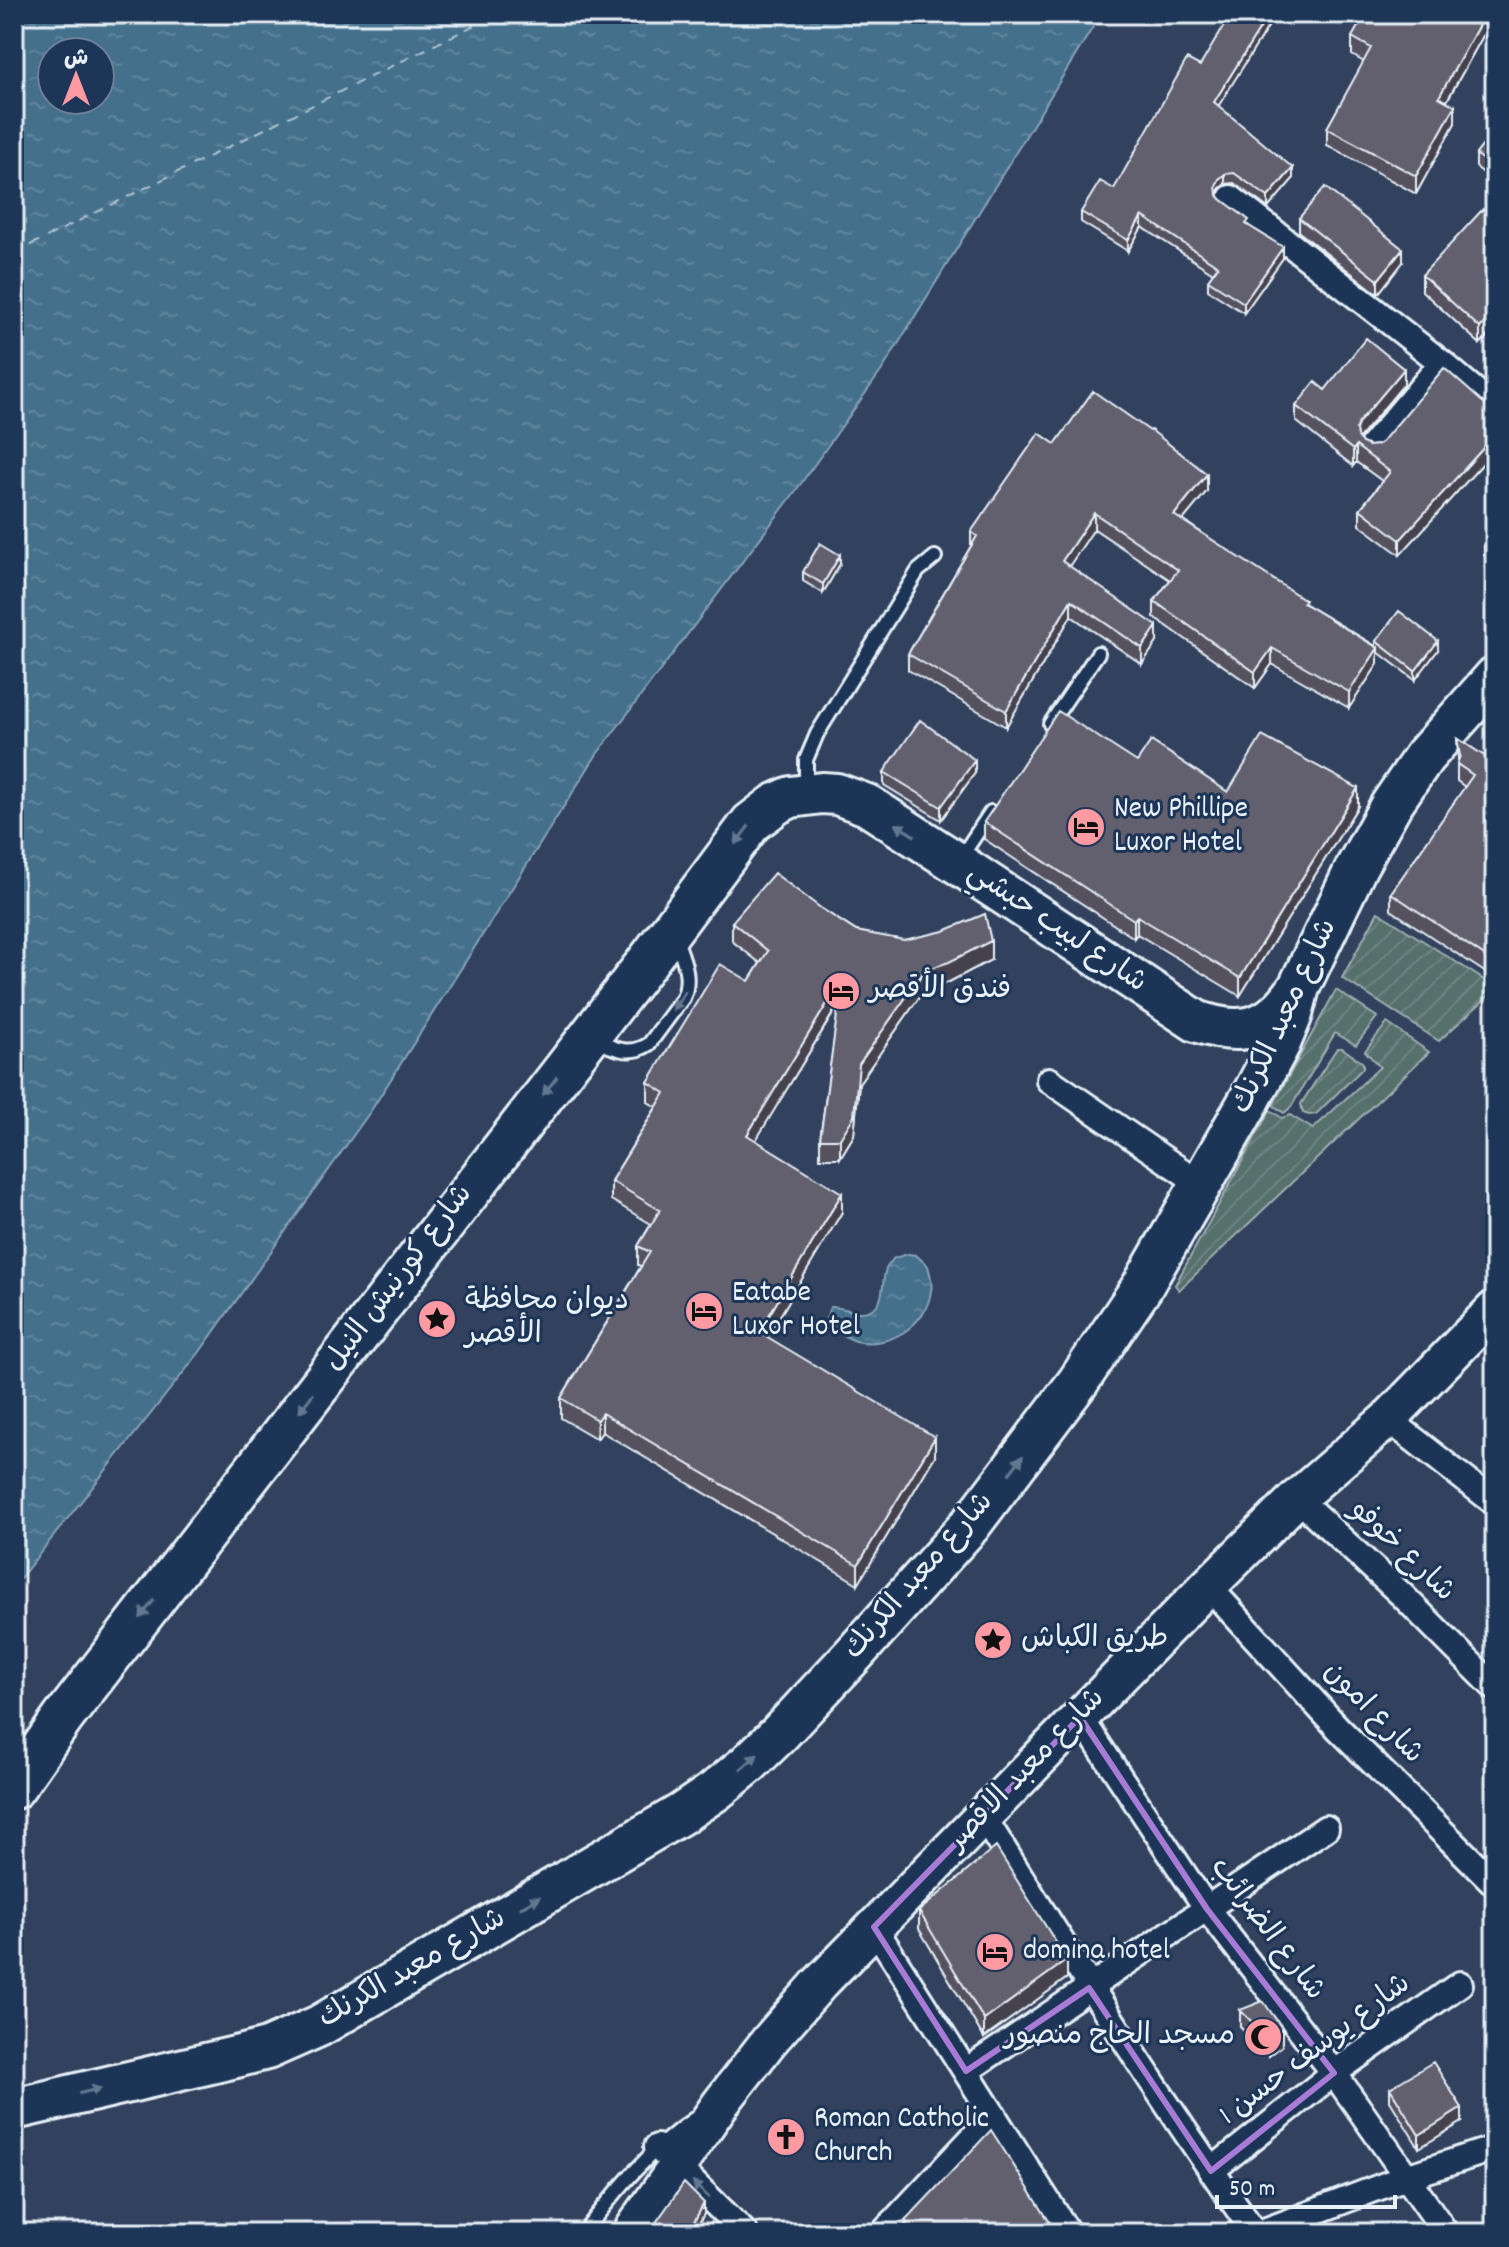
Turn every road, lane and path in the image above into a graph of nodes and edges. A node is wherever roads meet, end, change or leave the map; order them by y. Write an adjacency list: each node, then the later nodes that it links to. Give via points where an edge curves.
1 (1231, 198): 2 (street)
2 (1442, 363): 3 (street); 4 (street)
3 (1495, 408)
4 (1371, 447)
5 (935, 557): 9 (lane, via 918,571 817,734 806,760)
6 (1098, 653): 8 (lane)
7 (1493, 682): 13 (main road, شارع معبد الكرنك, via 1424,757 1391,805)
8 (1045, 732)
9 (806, 794): 11 (main road, شارع لبيب حبشي, one-way to 9, via 867,805 837,794); 12 (main road, شارع كورنيش النيل, one-way to 12, via 776,804 751,823)
10 (1001, 797): 11 (lane)
11 (957, 863): 14 (main road, شارع لبيب حبشي)
12 (672, 928): 15 (main road, شارع كورنيش النيل); 15 (lane, one-way to 15, via 687,973 686,990 649,1044 628,1051)
13 (1299, 987): 14 (main road, شارع لبيب حبشي, via 1278,1014 1250,1029 1218,1029); 17 (main road, شارع معبد الكرنك, via 1280,1043)
14 (1196, 1021): 17 (main road, via 1232,1061)
15 (587, 1038): 26 (main road, شارع كورنيش النيل, one-way to 26)
16 (1049, 1080): 18 (street)
17 (1249, 1101): 18 (main road, شارع معبد الكرنك)
18 (1202, 1185): 36 (main road, شارع معبد الكرنك, one-way to 18, via 240,2056 293,2038 715,1791 778,1735 971,1524 1113,1333)
19 (1495, 1309): 20 (main road, شارع معبد الاقصر)
20 (1388, 1419): 21 (main road, شارع معبد الاقصر); 22 (street)
21 (1297, 1498): 23 (main road, شارع معبد الاقصر); 24 (street, شارع خوفو)
22 (1495, 1503)
23 (1208, 1586): 25 (main road, شارع معبد الاقصر); 29 (street, شارع امون, via 1338,1728)
24 (1491, 1676)
25 (1080, 1717): 27 (main road, شارع معبد الاقصر); 30 (street, شارع الضرائب)
26 (14, 1788)
27 (983, 1816): 31 (main road, شارع معبد الاقصر); 33 (street)
28 (1326, 1828): 30 (street)
29 (1495, 1884)
30 (1207, 1909): 33 (street); 35 (street, شارع الضرائب)
31 (874, 1927): 34 (street); 39 (main road, شارع معبد الاقصر, via 779,2029 721,2103)
32 (1460, 1984): 35 (street, شارع يوسف حسن 1)
33 (1089, 1988): 34 (street); 40 (street)
34 (966, 2071): 37 (street)
35 (1334, 2073): 40 (street, شارع يوسف حسن 1); 41 (street, شارع الضرائب)
36 (14, 2109)
37 (994, 2115): 45 (street); 46 (street)
38 (1495, 2148): 41 (street)
39 (667, 2157): 42 (lane, via 634,2170); 43 (main road, شارع معبد الاقصر); 44 (street, one-way to 39)
40 (1211, 2171): 47 (street)
41 (1406, 2177): 47 (street); 48 (street, شارع الضرائب)
42 (583, 2233)
43 (631, 2233)
44 (745, 2233)
45 (883, 2233)
46 (1068, 2233)
47 (1257, 2233)
48 (1446, 2233)

